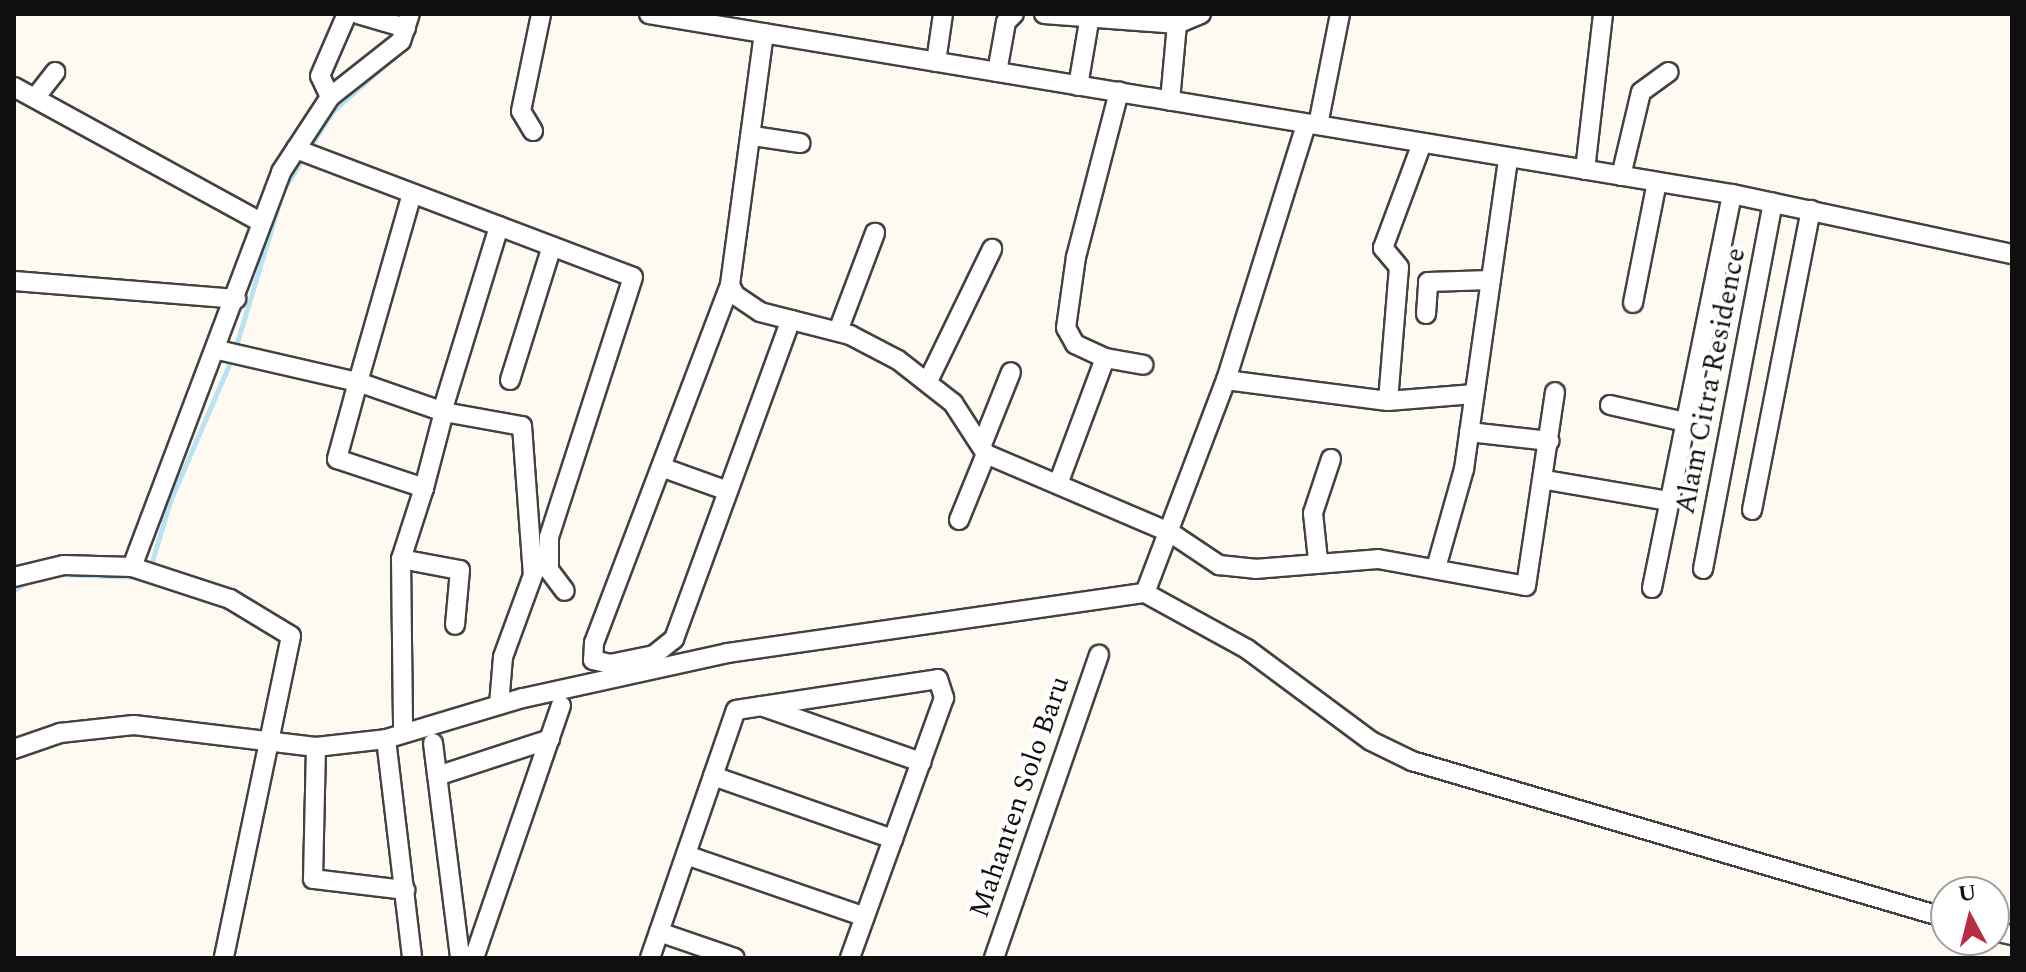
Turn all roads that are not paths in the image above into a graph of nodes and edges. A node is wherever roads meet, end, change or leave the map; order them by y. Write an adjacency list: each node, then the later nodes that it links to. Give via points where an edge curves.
1 (347, 14): 22 (street, via 320,76)
2 (358, 14): 12 (street)
3 (541, 14): 26 (street, via 521,111)
4 (649, 14): 14 (street)
5 (943, 14): 15 (street)
6 (1014, 14): 17 (street, via 1006,22)
7 (1044, 14): 11 (street)
8 (1201, 14): 13 (street, via 1190,24)
9 (1340, 14): 25 (street)
10 (1603, 14): 32 (street)
11 (1090, 16): 13 (street); 19 (street)
12 (408, 21): 22 (street, via 389,53)
13 (1177, 24): 24 (street)
14 (756, 26): 15 (street); 27 (street)
15 (936, 62): 17 (street)
16 (55, 72): 23 (street)
17 (997, 72): 19 (street)
18 (1669, 72): 33 (street, via 1648,82 1637,99)
19 (1078, 86): 21 (street)
20 (14, 87): 23 (street)
21 (1119, 92): 24 (street); 56 (street, via 1076,257 1066,328 1075,344)
22 (330, 97): 30 (street)
23 (35, 98): 39 (street)
24 (1170, 101): 25 (street)
25 (1312, 124): 29 (street); 61 (street)
26 (533, 131)
27 (753, 136): 28 (street); 48 (street)
28 (800, 143)
29 (1422, 143): 31 (street); 49 (street, via 1383,248 1398,263)
30 (301, 152): 35 (street); 39 (street)
31 (1508, 158): 32 (street); 45 (street)
32 (1585, 170): 33 (street)
33 (1621, 176): 34 (street)
34 (1657, 182): 36 (street); 51 (street)
35 (412, 194): 40 (street); 59 (street)
36 (1732, 194): 37 (street); 68 (street)
37 (1773, 203): 38 (street); 86 (street, Alam Citra Residence)
38 (1811, 210): 44 (street); 79 (street)
39 (261, 222): 50 (street)
40 (499, 226): 42 (street); 67 (street)
41 (875, 233): 54 (street)
42 (552, 246): 60 (street); 89 (street, via 633,277 549,537 549,570)
43 (992, 249): 62 (street)
44 (2012, 254)
45 (1491, 280): 47 (street); 64 (street)
46 (14, 281): 50 (street)
47 (1428, 282): 49 (street); 52 (street)
48 (730, 285): 53 (street, via 744,303); 73 (street)
49 (1399, 285): 65 (street)
50 (236, 299): 55 (street)
51 (1633, 303)
52 (1426, 314)
53 (791, 320): 54 (street); 77 (street)
54 (838, 331): 62 (street)
55 (228, 353): 59 (street); 85 (street)
56 (1105, 358): 57 (street); 75 (street)
57 (1143, 365)
58 (1011, 372): 71 (street)
59 (359, 378): 67 (street); 76 (street, via 337,459)
60 (510, 380)
61 (1226, 380): 65 (street); 81 (street)
62 (928, 381): 71 (street)
63 (1555, 392): 70 (street)
64 (1474, 394): 65 (street); 69 (street)
65 (1388, 401)
66 (1610, 405): 68 (street)
67 (445, 407): 76 (street); 93 (street, via 514,421 523,428 533,575 503,657)
68 (1685, 422): 78 (street)
69 (1469, 432): 70 (street); 84 (street)
70 (1549, 441): 74 (street)
71 (984, 448): 75 (street); 80 (street)
72 (1331, 459): 83 (street, via 1313,513)
73 (661, 467): 77 (street); 77 (street, via 594,643 593,660 599,663 669,647)
74 (1546, 480): 78 (street); 84 (street, via 1526,586)
75 (1058, 484): 81 (street)
76 (424, 488): 82 (street)
77 (728, 491)
78 (1669, 501): 88 (street)
79 (1752, 510)
80 (959, 520)
81 (1171, 533): 83 (street, via 1234,569); 90 (street)
82 (401, 559): 91 (street, via 460,570); 96 (street)
83 (1318, 560): 84 (street, via 1378,559)
84 (1436, 568)
85 (145, 569): 87 (street, via 64,565); 98 (street, via 230,599 290,632)
86 (1703, 569)
87 (14, 577)
88 (1652, 588)
89 (565, 591)
90 (1145, 593): 93 (street, via 727,653); 108 (street, via 1247,649 1371,741 1412,761)
91 (455, 625)
92 (1099, 655): 118 (street, Mahanten Solo Baru)
93 (499, 705): 96 (street)
94 (561, 706): 97 (street)
95 (760, 706): 102 (street); 102 (street, via 938,679 944,698); 104 (street, via 736,710)
96 (395, 736): 100 (street); 107 (street)
97 (550, 739): 103 (street); 114 (street)
98 (272, 742): 100 (street); 101 (street, via 134,725 60,733); 111 (street)
99 (433, 743): 103 (street)
100 (316, 747): 107 (street, via 313,879)
101 (14, 749)
102 (921, 762): 105 (street)
103 (437, 776): 113 (street)
104 (713, 776): 105 (street); 106 (street)
105 (893, 839): 109 (street)
106 (686, 855): 109 (street); 110 (street)
107 (405, 890): 112 (street)
108 (1930, 913)
109 (865, 917): 117 (street)
110 (659, 932): 115 (street); 116 (street)
111 (224, 958)
112 (412, 958)
113 (460, 958)
114 (474, 958)
115 (650, 958)
116 (735, 958)
117 (850, 958)
118 (994, 958)

